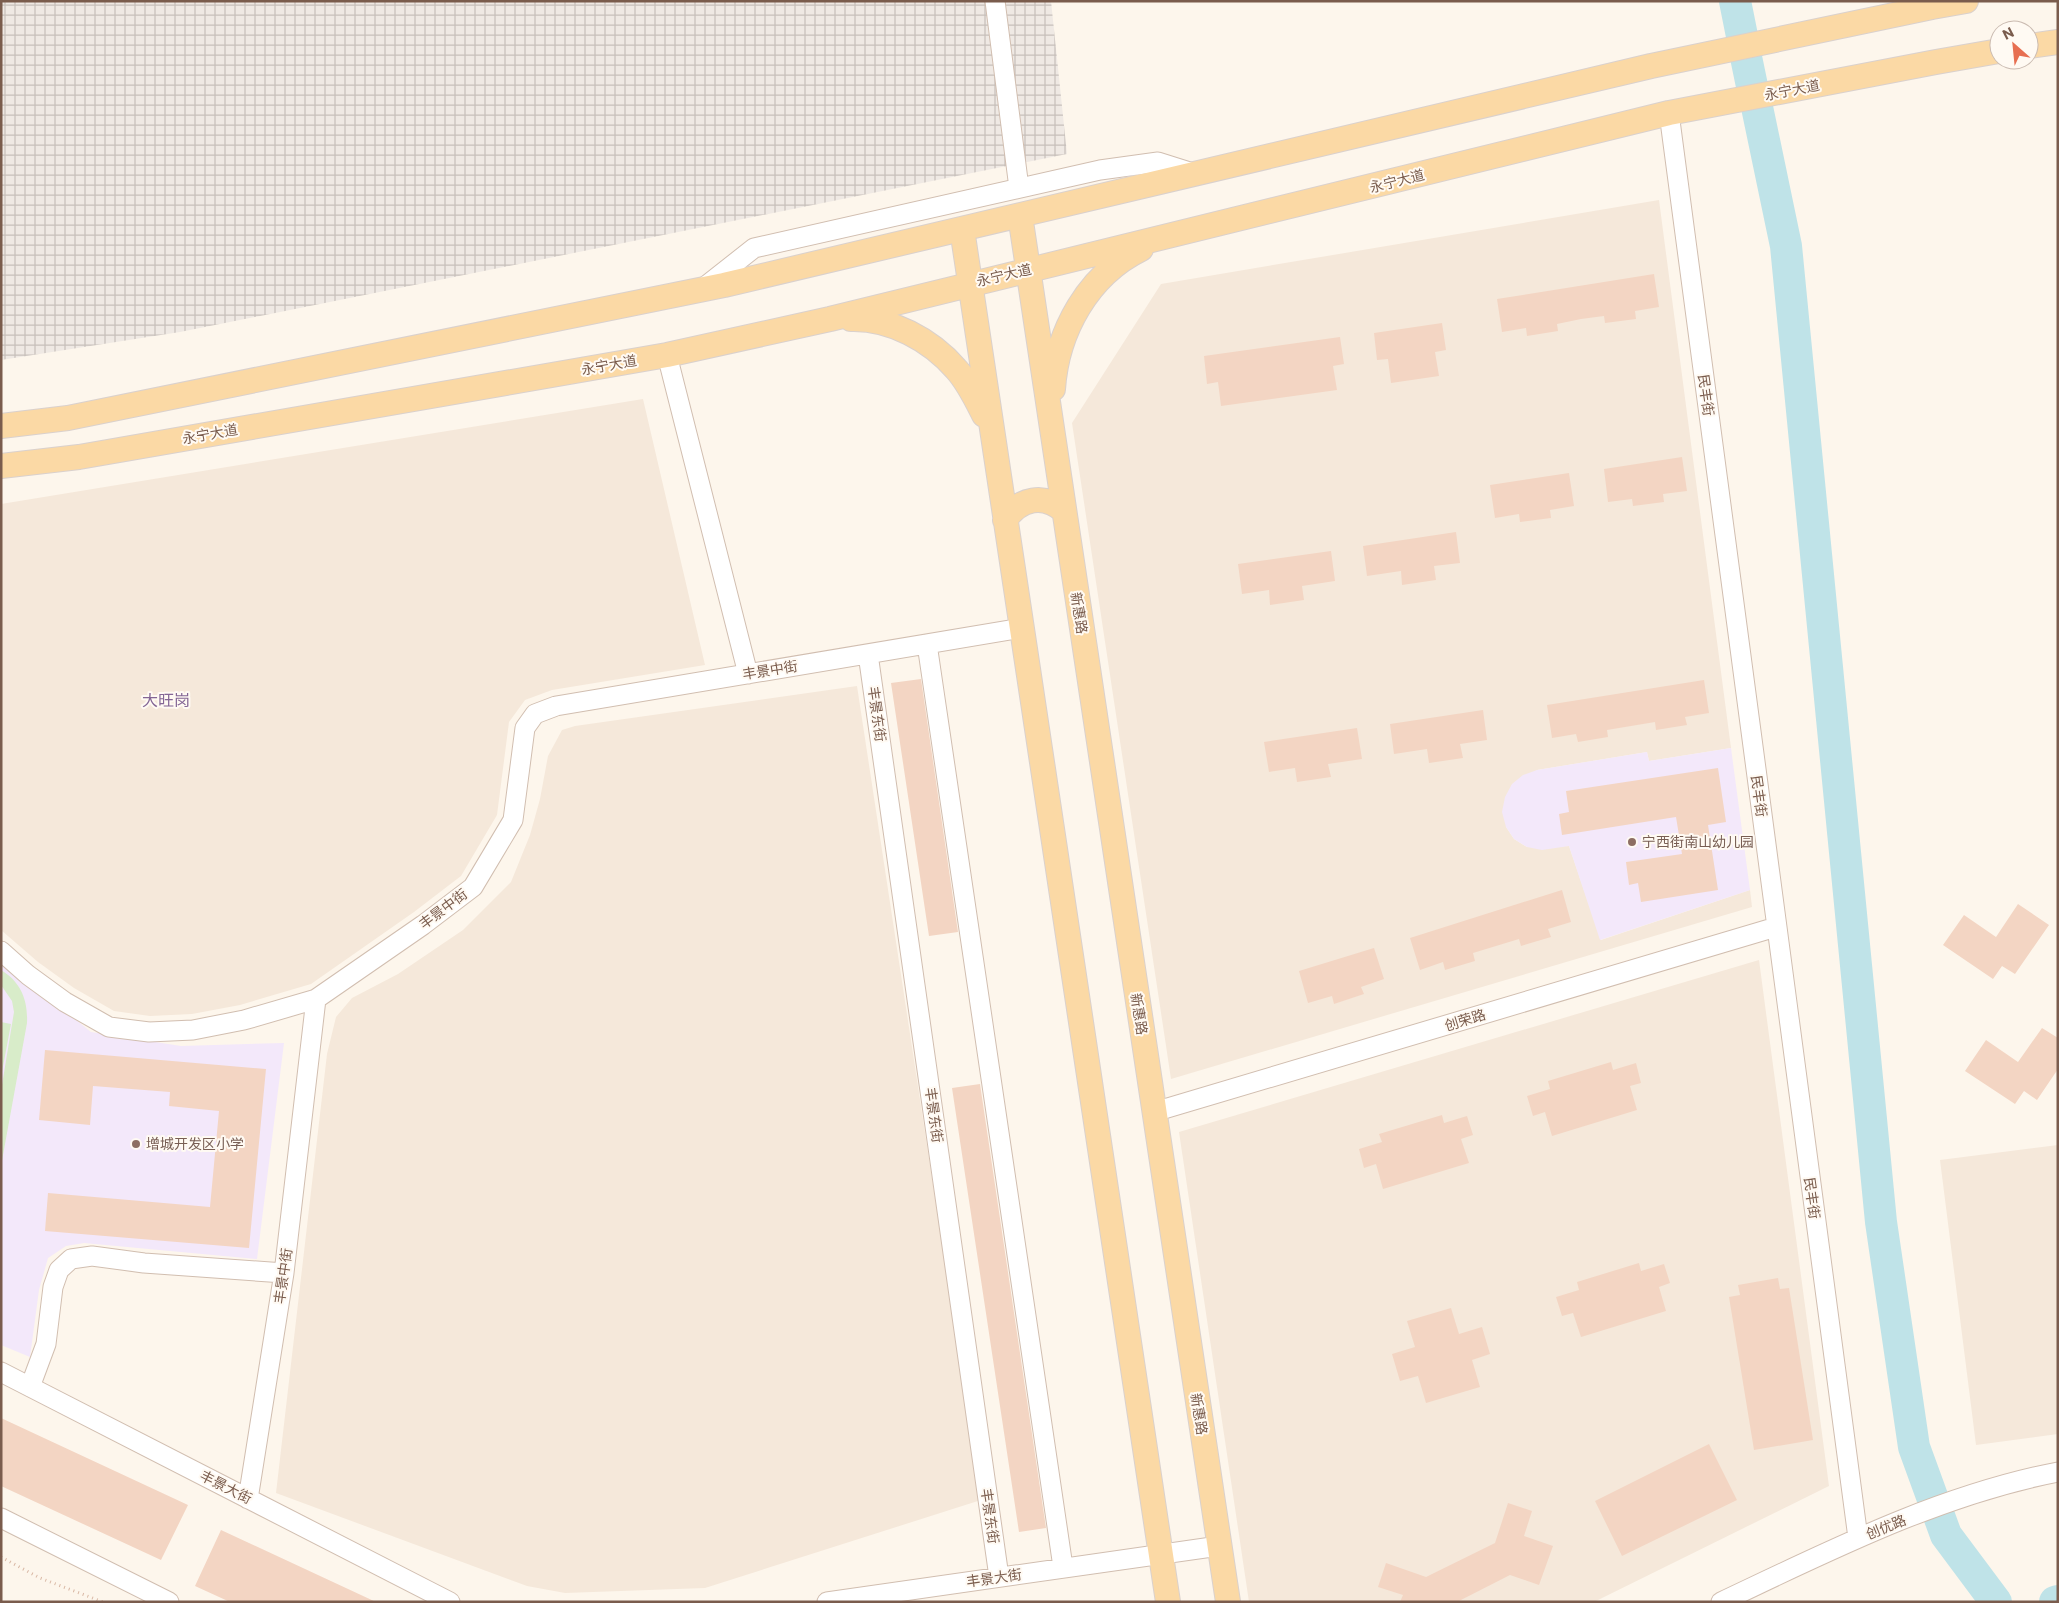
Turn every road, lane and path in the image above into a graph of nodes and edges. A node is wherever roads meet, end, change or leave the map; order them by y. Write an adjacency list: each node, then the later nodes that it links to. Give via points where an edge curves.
1 (995, 1): 8 (street)
2 (1966, 1): 7 (main road, via 1650,66)
3 (2058, 42): 4 (main road)
4 (2039, 45)
5 (1989, 53): 6 (main road, 永宁大道)
6 (1669, 113): 11 (main road, 永宁大道); 27 (street, 民丰街)
7 (1196, 174): 8 (street, via 1158,162 1100,170); 9 (main road)
8 (1019, 188): 14 (street, via 754,248)
9 (1020, 216): 10 (main road); 12 (main road)
10 (962, 229): 13 (main road); 14 (main road)
11 (1161, 239): 12 (main road, 永宁大道); 18 (main road, via 1130,254 1102,276 1080,304 1064,334 1054,368)
12 (1028, 270): 13 (main road, 永宁大道); 18 (main road)
13 (970, 283): 15 (main road, 永宁大道); 19 (main road)
14 (701, 290): 17 (main road, via 68,418)
15 (830, 319): 16 (main road, 永宁大道); 19 (main road, via 858,318 886,324 913,334 937,350 957,370 973,394)
16 (667, 355): 20 (main road, 永宁大道, via 89,455); 26 (street)
17 (1, 426)
18 (1051, 426): 21 (main road, 新惠路)
19 (993, 435): 22 (main road)
20 (1, 466)
21 (1064, 511): 22 (main road, via 1050,502 1034,500 1017,506); 30 (main road, 新惠路)
22 (1005, 520): 23 (main road)
23 (1022, 628): 24 (street, 丰景中街); 39 (main road)
24 (927, 644): 25 (street, 丰景中街); 41 (street)
25 (868, 654): 26 (street, 丰景中街); 42 (street, 丰景东街)
26 (748, 674): 29 (street, 丰景中街, via 556,706 535,714 525,728 513,820 473,887)
27 (1776, 927): 30 (street, 创荣路); 37 (street, 民丰街)
28 (1, 951): 29 (street, via 65,1002 109,1027 150,1032 193,1030 244,1020)
29 (316, 999): 31 (street, 丰景中街)
30 (1154, 1112): 38 (main road, 新惠路)
31 (284, 1273): 33 (street, via 92,1256 71,1259 59,1270 53,1287 46,1344); 35 (street, 丰景中街)
32 (1, 1372): 33 (street, 丰景大街)
33 (30, 1387): 35 (street, 丰景大街)
34 (2058, 1472): 37 (street, 创优路, via 1974,1494)
35 (248, 1499): 45 (street, 丰景大街)
36 (1, 1518): 44 (street)
37 (1858, 1538): 49 (street, 创优路)
38 (1219, 1546): 39 (street, 丰景大街); 48 (main road, 新惠路)
39 (1161, 1554): 41 (street, 丰景大街); 47 (main road)
40 (1, 1557): 43 (path, via 40,1578)
41 (1063, 1567): 42 (street, 丰景大街)
42 (999, 1577): 46 (street, 丰景大街)
43 (103, 1602)
44 (169, 1602)
45 (450, 1602)
46 (827, 1602)
47 (1168, 1602)
48 (1228, 1602)
49 (1721, 1602)

